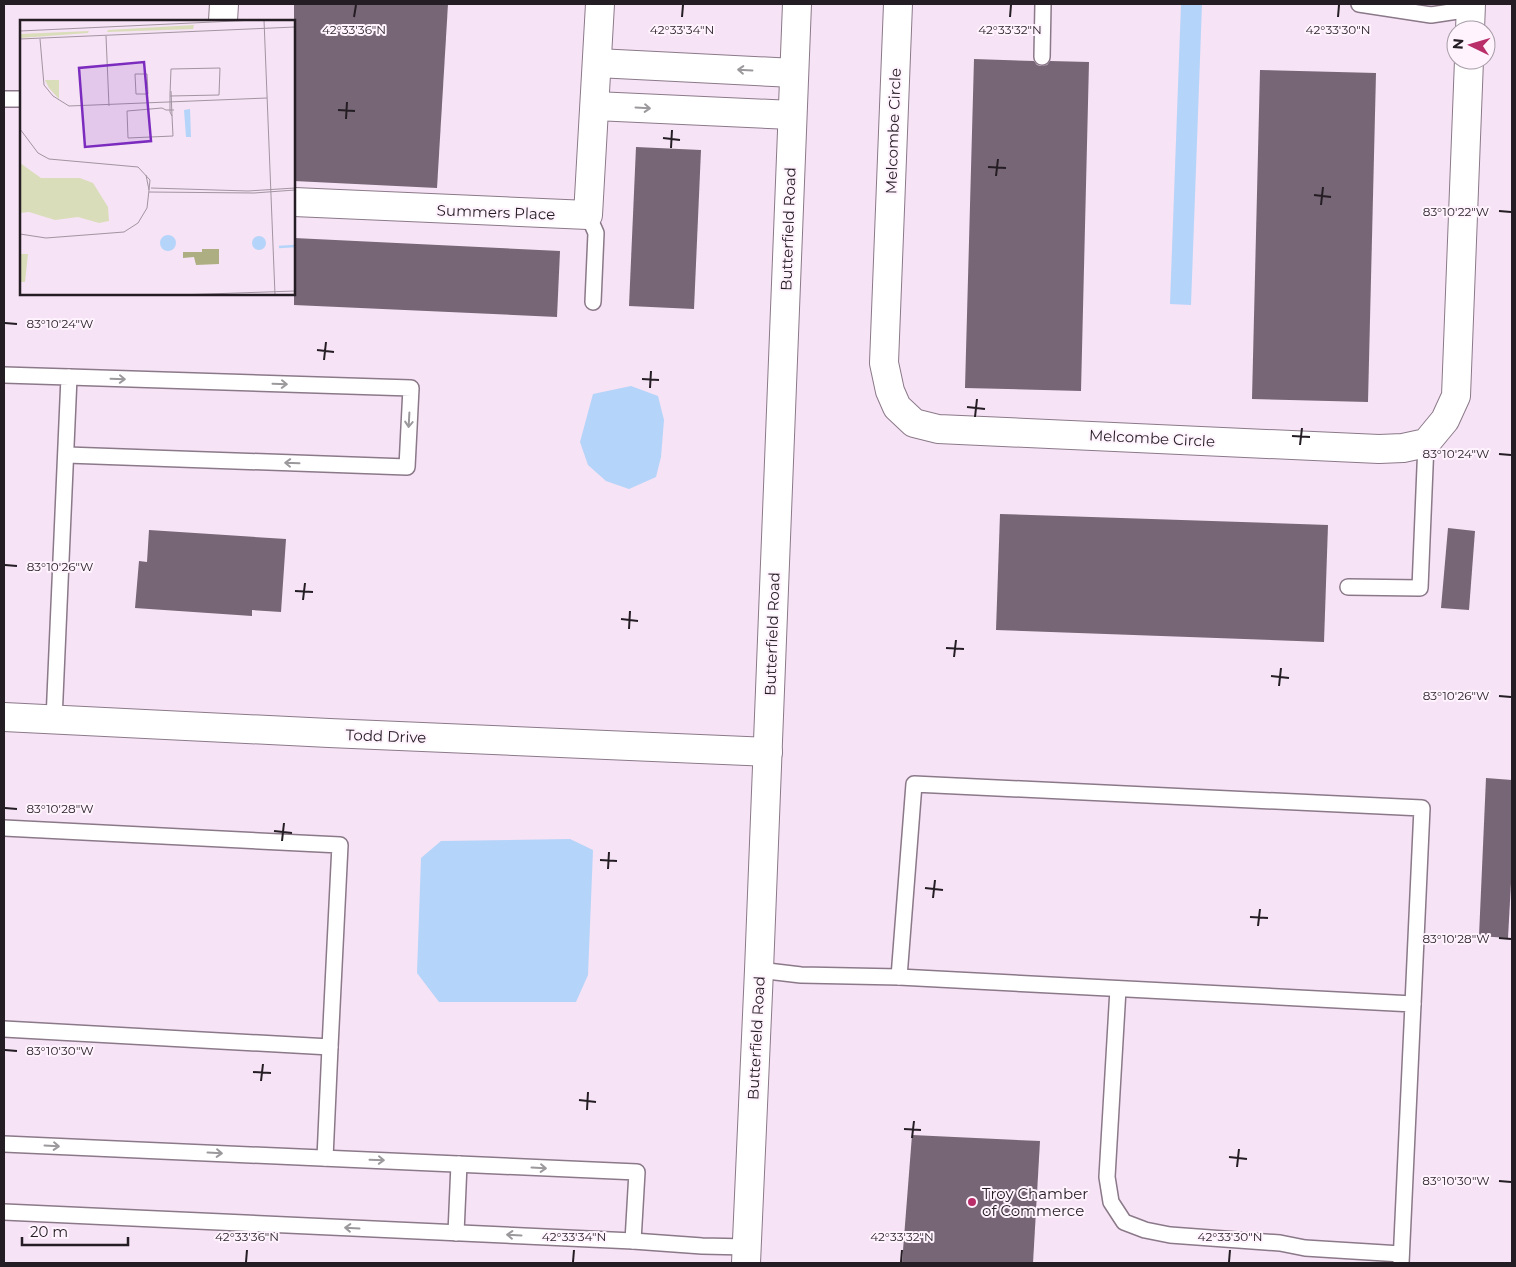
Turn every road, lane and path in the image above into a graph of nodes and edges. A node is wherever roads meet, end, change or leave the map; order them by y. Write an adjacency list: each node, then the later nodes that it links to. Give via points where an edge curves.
1 (224, 4): 8 (street)
2 (600, 4): 10 (street)
3 (797, 4): 12 (street, Butterfield Road)
4 (898, 4): 22 (street, Melcombe Circle, via 884,363 897,408 914,423 938,429 1379,449)
5 (1043, 4): 9 (lane)
6 (1358, 4): 7 (lane, via 1431,15)
7 (1471, 14)
8 (223, 20)
9 (1042, 57)
10 (597, 63): 12 (street, one-way to 10); 15 (street)
11 (1469, 70): 22 (street, via 1456,396 1445,420)
12 (794, 73): 16 (street, Butterfield Road)
13 (4, 99): 14 (lane)
14 (20, 99)
15 (594, 106): 16 (street, one-way to 16); 18 (street)
16 (792, 115): 27 (street, Butterfield Road)
17 (295, 202): 18 (street, Summers Place)
18 (588, 215): 19 (lane, via 596,233)
19 (593, 302)
20 (4, 374): 21 (lane)
21 (69, 377): 23 (lane); 23 (lane, one-way to 23, via 410,388 406,468)
22 (1426, 443): 24 (lane, via 1420,588)
23 (66, 455): 26 (lane)
24 (1348, 587)
25 (4, 717): 26 (street, Todd Drive)
26 (54, 720): 27 (street, Todd Drive)
27 (768, 752): 29 (street, Butterfield Road)
28 (4, 828): 34 (lane, via 340,845)
29 (759, 970): 30 (lane, via 800,975); 41 (street, Butterfield Road)
30 (900, 977): 31 (lane); 32 (lane, via 914,784 1422,808)
31 (1118, 989): 32 (lane); 42 (lane, via 1107,1176 1110,1202 1124,1222 1170,1235 1280,1243)
32 (1414, 1004): 42 (lane)
33 (4, 1030): 34 (lane)
34 (330, 1047): 36 (lane)
35 (4, 1144): 36 (lane, one-way to 36)
36 (325, 1158): 37 (lane, one-way to 37)
37 (460, 1164): 39 (lane); 40 (lane, one-way to 40, via 637,1172)
38 (4, 1212): 39 (lane, one-way to 38)
39 (456, 1232): 40 (lane, one-way to 39)
40 (633, 1241): 41 (lane, via 702,1246)
41 (746, 1255)
42 (1401, 1258)

